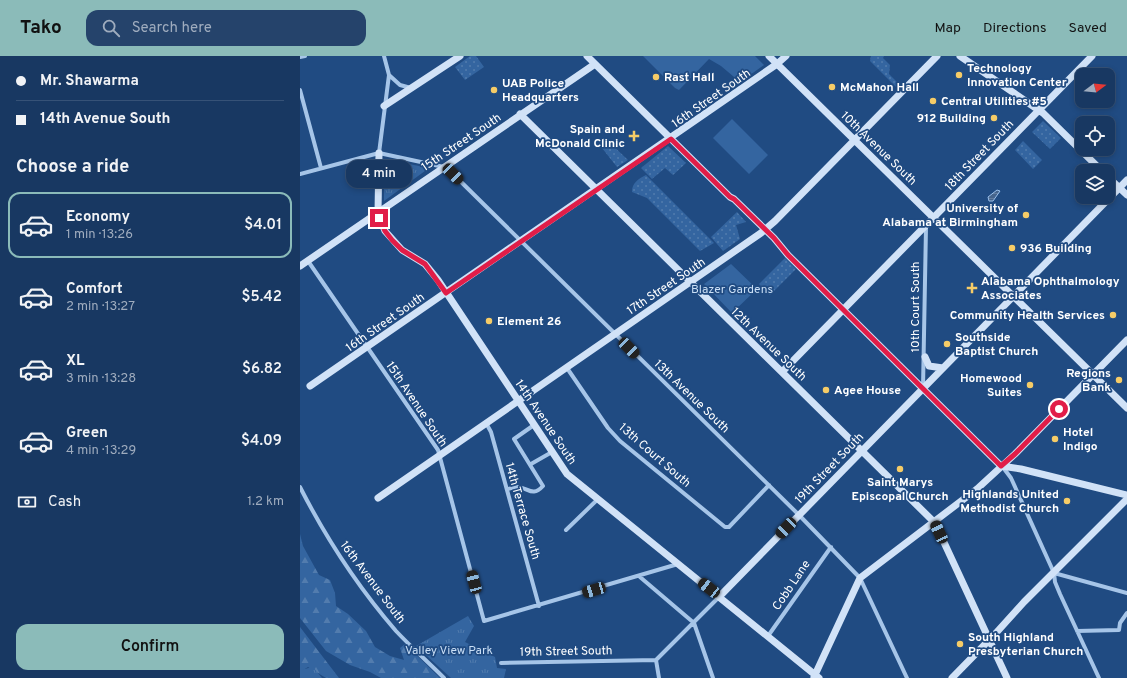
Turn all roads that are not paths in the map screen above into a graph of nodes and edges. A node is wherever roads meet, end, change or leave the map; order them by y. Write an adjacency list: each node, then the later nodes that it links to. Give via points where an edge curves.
1 (305, 56): 10 (street)
2 (384, 56): 13 (street)
3 (460, 56): 14 (street)
4 (587, 56): 11 (street)
5 (769, 56): 12 (street, 10th Avenue South)
6 (786, 56): 12 (street, 16th Street South)
7 (937, 56): 20 (street, 17th Street South)
8 (960, 56): 17 (street)
9 (1092, 56): 17 (street, 18th Street South)
10 (300, 58)
11 (595, 64): 18 (street, 15th Street South); 19 (street)
12 (777, 64): 19 (street, 16th Street South); 20 (street, 10th Avenue South)
13 (389, 75): 14 (street, via 400,85); 16 (street)
14 (413, 88): 16 (street)
15 (300, 90): 24 (street)
16 (384, 106): 21 (street)
17 (1039, 110): 22 (street); 32 (street, 18th Street South)
18 (520, 114): 23 (street, 15th Street South); 29 (street, 12th Avenue South)
19 (671, 139): 29 (street, 16th Street South); 34 (street)
20 (854, 140): 32 (street, 10th Avenue South); 34 (street, 17th Street South)
21 (379, 153): 23 (street); 24 (street); 31 (street, 14th Avenue South)
22 (1095, 164)
23 (444, 166): 31 (street, 15th Street South); 35 (street, 13th Avenue South)
24 (321, 168): 25 (street)
25 (300, 174)
26 (1127, 180): 28 (street, 19th Street South)
27 (1115, 184): 28 (street)
28 (1119, 188): 30 (street); 40 (street, 19th Street South)
29 (597, 190): 35 (street, 16th Street South); 38 (street, 12th Avenue South)
30 (1127, 195)
31 (378, 212): 36 (street, 15th Street South); 39 (street, 14th Avenue South, via 385,231 392,240 402,250 425,264)
32 (934, 217): 33 (street, 18th Street South); 40 (street, 10th Avenue South)
33 (926, 225): 41 (street, 18th Street South); 45 (street, 10th Court South)
34 (765, 230): 38 (street, 17th Street South); 41 (street)
35 (521, 242): 39 (street, 16th Street South); 42 (street, 13th Avenue South)
36 (308, 261): 37 (street, 15th Street South); 44 (street, 15th Avenue South)
37 (300, 266)
38 (691, 283): 42 (street, 17th Street South); 48 (street, 12th Avenue South)
39 (446, 293): 44 (street, 16th Street South); 52 (street, 14th Avenue South)
40 (1014, 296): 47 (street, 19th Street South); 49 (street, 10th Avenue South)
41 (843, 310): 48 (street, 18th Street South); 51 (street)
42 (615, 335): 46 (street, 17th Street South); 61 (street, 13th Avenue South)
43 (1127, 340): 49 (street)
44 (367, 348): 50 (street, 16th Street South); 58 (street, 15th Avenue South)
45 (925, 357): 47 (street, via 930,366); 51 (street, 10th Court South)
46 (567, 368): 52 (street, 17th Street South); 61 (street, 13th Court South, via 608,428 620,441 726,528)
47 (943, 368): 51 (street, 19th Street South)
48 (782, 372): 56 (street, 12th Avenue South)
49 (1093, 374): 53 (street, 10th Avenue South); 60 (street)
50 (310, 386)
51 (923, 388): 56 (street, 19th Street South); 60 (street)
52 (518, 401): 54 (street, 17th Street South); 55 (street, 14th Avenue South)
53 (1127, 408)
54 (486, 423): 58 (street, 17th Street South); 63 (street, 14th Terrace South, via 491,432)
55 (534, 425): 57 (street, 14th Avenue South); 59 (street, via 514,438)
56 (862, 451): 68 (street, 19th Street South); 69 (street, 12th Avenue South)
57 (552, 452): 59 (street); 66 (street, 14th Avenue South, via 567,474)
58 (440, 455): 65 (street, 17th Street South); 78 (street, 15th Avenue South, via 484,621)
59 (531, 464): 63 (street, via 542,488 532,492 517,487)
60 (1001, 466): 64 (street); 69 (street); 73 (street, via 1011,478)
61 (769, 485): 68 (street, 13th Avenue South)
62 (300, 487): 87 (street, 16th Avenue South, via 330,543 384,615)
63 (507, 489): 78 (street, 14th Terrace South)
64 (1127, 495)
65 (378, 498)
66 (598, 499): 70 (street); 72 (street, 14th Avenue South)
67 (1127, 499): 73 (street)
68 (799, 515): 71 (street, 13th Avenue South); 77 (street, 19th Street South)
69 (935, 523): 75 (street); 83 (street)
70 (566, 530)
71 (831, 547): 75 (street, 13th Avenue South); 82 (street, Cobb Lane)
72 (678, 564): 74 (street); 77 (street, 14th Avenue South)
73 (1054, 573): 76 (street); 81 (street, via 1055,582); 83 (street)
74 (640, 577): 78 (street); 80 (street)
75 (860, 578): 86 (street); 90 (street, 13th Avenue South)
76 (1127, 593)
77 (719, 596): 80 (street, 19th Street South); 82 (street, 14th Avenue South)
78 (539, 606)
79 (1127, 613): 81 (street, via 1120,623 1119,630)
80 (694, 623): 84 (street, 19th Street South); 89 (street)
81 (1077, 631): 93 (street)
82 (768, 636): 86 (street, 14th Avenue South)
83 (989, 640): 91 (street); 92 (street)
84 (656, 660): 85 (street, 19th Street South); 88 (street)
85 (501, 663)
86 (816, 677)
87 (444, 678)
88 (659, 678)
89 (713, 678)
90 (907, 678)
91 (952, 678)
92 (1007, 678)
93 (1099, 678)

